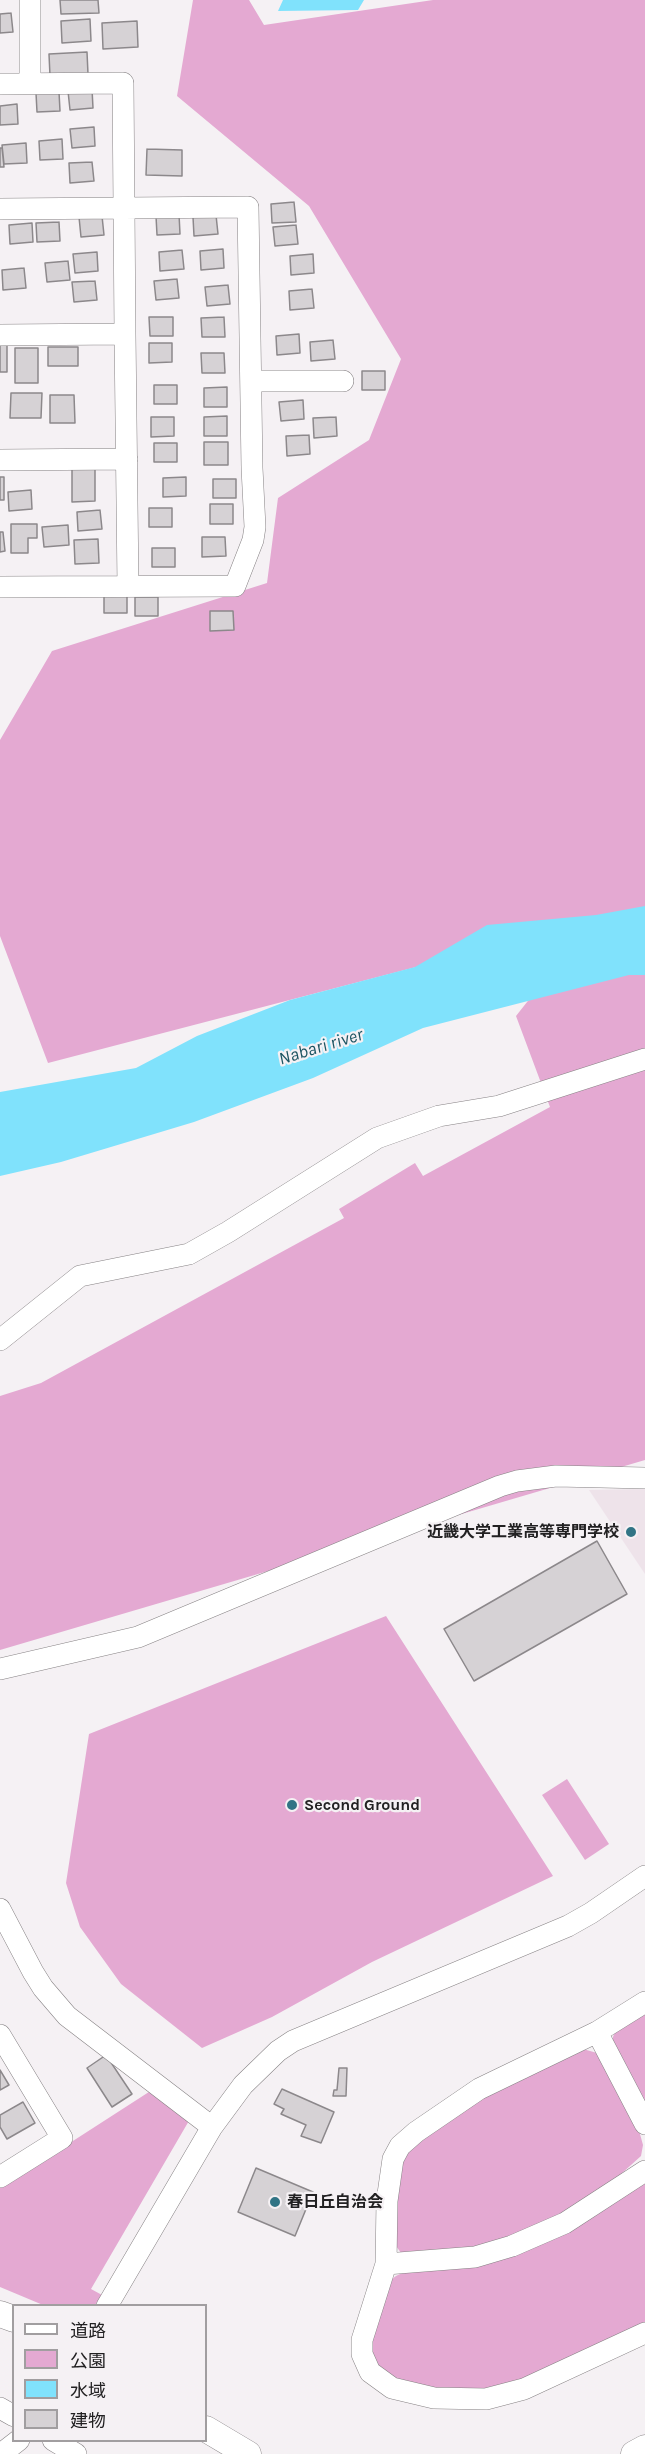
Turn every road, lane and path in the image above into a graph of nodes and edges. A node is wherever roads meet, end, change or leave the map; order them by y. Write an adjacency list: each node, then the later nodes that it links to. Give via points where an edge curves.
1 (30, 0): 2 (street)
2 (30, 83): 3 (street); 4 (street, via 123,83)
3 (0, 84)
4 (123, 208): 5 (street); 6 (street); 8 (street, via 248,207)
5 (0, 209)
6 (125, 334): 7 (street); 10 (street)
7 (0, 335)
8 (251, 381): 9 (street); 12 (street, via 255,527 235,586)
9 (343, 381)
10 (128, 459): 11 (street); 12 (street)
11 (0, 460)
12 (128, 586): 13 (street)
13 (0, 587)
14 (645, 1059): 15 (street, via 499,1107 439,1116 377,1138 189,1254 80,1276)
15 (0, 1340)
16 (645, 1478): 17 (street, via 556,1476 500,1486 138,1637)
17 (0, 1669)
18 (645, 1876): 24 (street, via 568,1926 293,2042 243,2085)
19 (0, 1909): 24 (street, via 43,1988 67,2016)
20 (645, 2002): 21 (street)
21 (597, 2032): 23 (street); 27 (street, via 479,2090 400,2146 393,2159 387,2201)
22 (0, 2036): 26 (street, via 62,2138)
23 (645, 2124)
24 (212, 2127): 28 (street)
25 (645, 2171): 27 (street, via 565,2223 512,2246 475,2257)
26 (0, 2177)
27 (386, 2264): 29 (street, via 362,2340 362,2354 375,2378 405,2392 434,2398 486,2399 524,2389)
28 (108, 2304)
29 (645, 2333)
30 (207, 2430): 36 (street)
31 (16, 2442): 34 (street)
32 (56, 2442): 35 (street)
33 (645, 2448): 37 (street)
34 (1, 2454)
35 (76, 2454)
36 (248, 2454)
37 (634, 2454)

